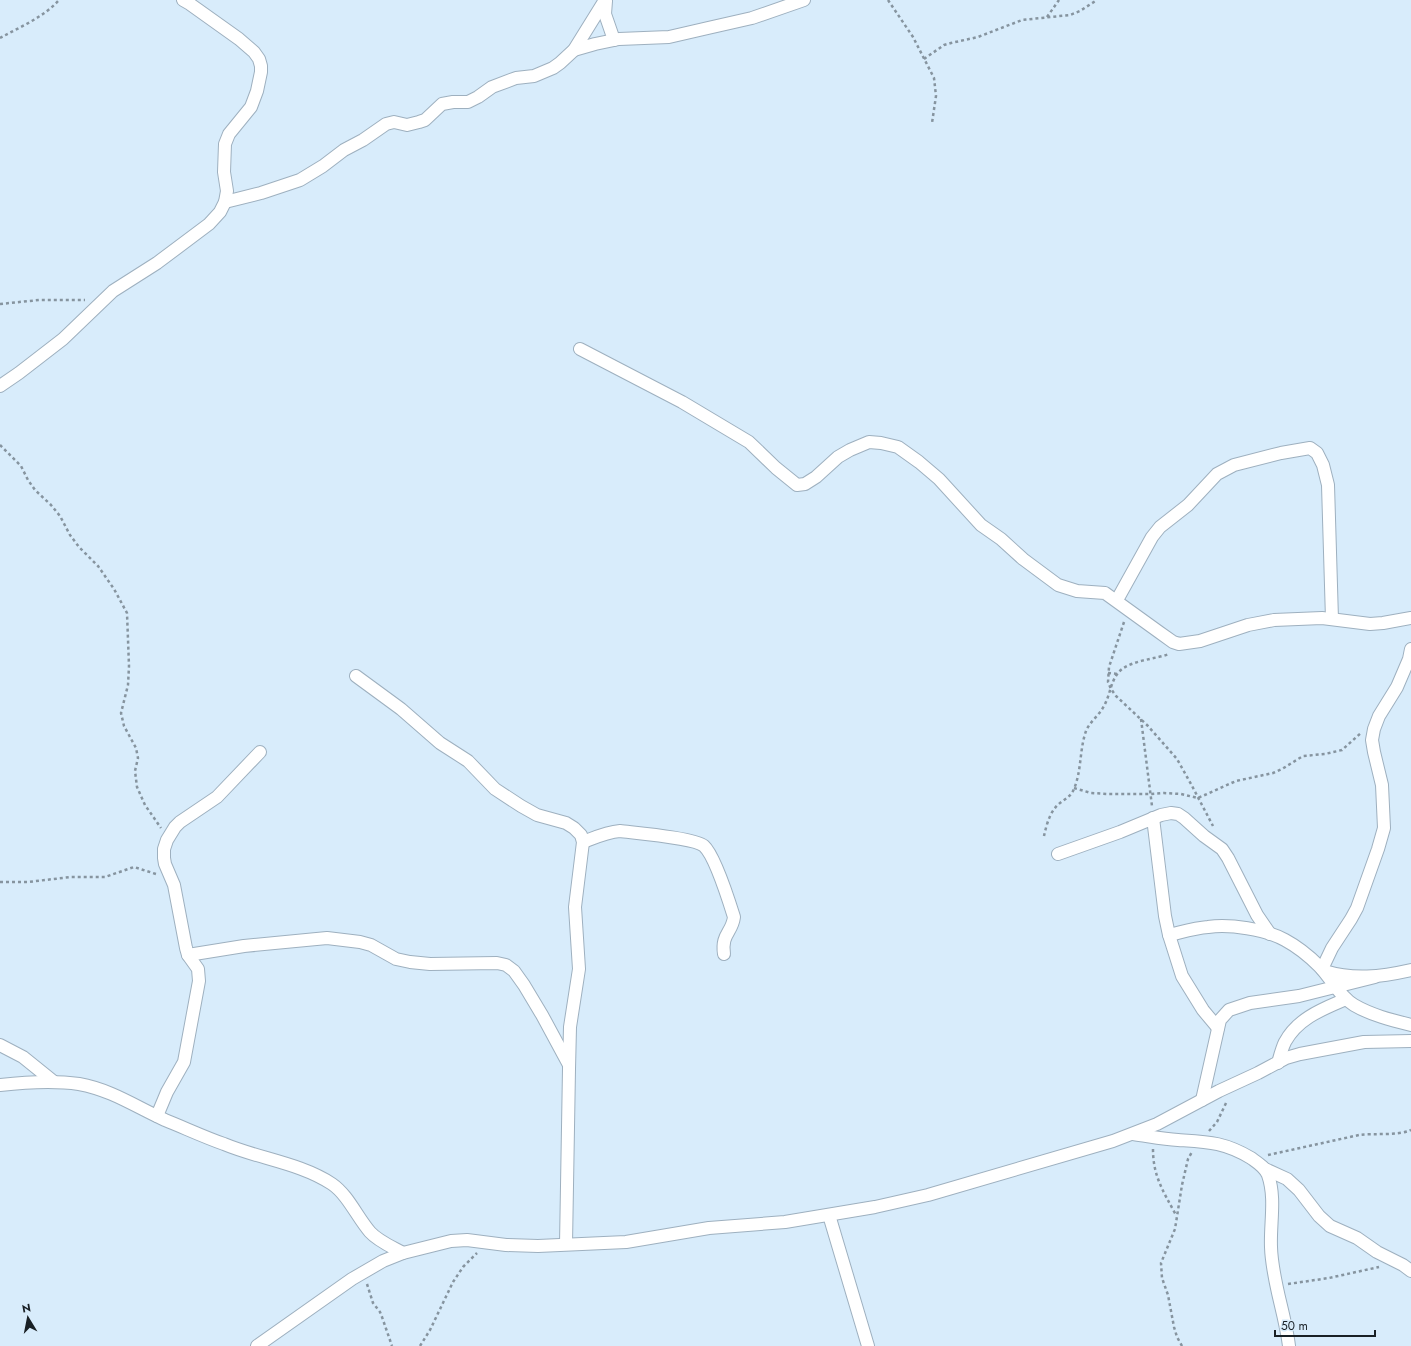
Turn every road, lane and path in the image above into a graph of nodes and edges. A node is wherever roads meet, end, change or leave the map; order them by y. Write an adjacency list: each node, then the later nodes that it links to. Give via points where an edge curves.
1 (59, 0): 9 (path, via 46,11)
2 (183, 0): 14 (street, via 254,52 261,66 262,72 251,107 229,134 225,144)
3 (606, 0): 10 (street, via 605,14); 11 (street)
4 (804, 0): 10 (street, via 752,18 674,36)
5 (888, 0): 12 (path, via 913,37)
6 (1059, 0): 8 (path)
7 (1097, 0): 8 (path, via 1070,15)
8 (1047, 17): 12 (path, via 1022,20 978,37 944,45)
9 (0, 38)
10 (614, 40): 11 (street)
11 (574, 50): 14 (street, via 560,63 534,76 516,78 492,87 468,102 442,104 425,120 407,125 394,122 386,124 300,180)
12 (924, 59): 13 (path, via 934,78 936,96)
13 (932, 123)
14 (225, 202): 15 (street, via 209,224)
15 (103, 301): 16 (path, via 67,299); 18 (street, via 62,339)
16 (0, 304)
17 (580, 349): 20 (street, via 682,402 749,442 758,453 798,485 816,477 850,450 869,442 898,447 939,479 981,525 1058,585 1077,591 1106,593)
18 (0, 386)
19 (0, 445): 39 (path, via 22,466 35,490 51,505 79,547 98,566 127,613 128,685 121,713 124,726 136,748 137,787 145,805)
20 (1117, 600): 21 (street); 23 (street, via 1152,537 1160,527 1188,505 1217,474 1234,465 1281,452 1310,448 1317,453 1323,465 1328,486)
21 (1129, 610): 24 (street); 26 (path)
22 (1411, 618): 23 (street, via 1383,624)
23 (1332, 619): 24 (street, via 1262,621 1200,641)
24 (1179, 644): 27 (path, via 1169,654 1133,664 1123,668)
25 (1411, 649): 31 (street, via 1397,687)
26 (1108, 673): 27 (path); 29 (path)
27 (1118, 674): 29 (path)
28 (356, 676): 40 (street, via 402,709 440,743 468,761 495,789 537,815 574,828 581,835)
29 (1110, 687): 30 (path); 33 (path, via 1106,703 1086,730)
30 (1141, 719): 34 (path); 35 (path, via 1177,759)
31 (1376, 722): 35 (path, via 1342,750 1303,756 1274,773 1236,781); 48 (street, via 1372,740 1382,785 1384,828 1357,908 1332,948)
32 (260, 752): 39 (street, via 217,797 180,822)
33 (1074, 788): 34 (path, via 1108,794); 38 (path, via 1052,812)
34 (1151, 794): 35 (path, via 1174,793); 36 (path)
35 (1198, 798): 37 (path)
36 (1153, 818): 41 (street); 44 (street, via 1171,813 1178,814 1222,849); 45 (street)
37 (1214, 830)
38 (1044, 836)
39 (168, 838): 42 (street, via 164,858)
40 (583, 842): 46 (street, via 620,831 684,839 704,846 713,858 734,916 723,942); 58 (street, via 575,907 579,969 570,1026)
41 (1058, 854)
42 (171, 876): 43 (path, via 134,867 105,877); 47 (street)
43 (0, 882)
44 (1270, 934): 45 (street, via 1221,926); 48 (street, via 1296,946)
45 (1169, 935): 54 (street, via 1182,976 1203,1010)
46 (724, 954)
47 (188, 955): 58 (street, via 244,946 327,938 371,945 410,962 506,965 524,985); 63 (street, via 199,974 188,1042 184,1062)
48 (1323, 970): 50 (street, via 1340,976); 51 (street)
49 (1411, 970): 50 (street)
50 (1375, 977): 51 (street)
51 (1336, 987): 52 (street); 54 (street, via 1299,996 1250,1003 1229,1010 1220,1020)
52 (1346, 999): 53 (street, via 1372,1014); 57 (street, via 1312,1014 1299,1023 1284,1043)
53 (1411, 1025)
54 (1218, 1028): 62 (street)
55 (1411, 1042): 57 (street, via 1364,1042 1300,1054)
56 (0, 1045): 59 (street, via 23,1057)
57 (1278, 1063): 60 (street)
58 (569, 1066): 73 (street)
59 (54, 1082): 61 (street, via 32,1081); 63 (street, via 79,1084 110,1092)
60 (1239, 1082): 62 (street); 67 (path, via 1217,1122)
61 (0, 1085)
62 (1202, 1100): 65 (street)
63 (157, 1116): 74 (street, via 225,1145 307,1171 333,1185 371,1233)
64 (1411, 1130): 68 (path, via 1401,1133 1358,1135)
65 (1132, 1134): 66 (street); 70 (street, via 1074,1154 928,1195 875,1208)
66 (1152, 1136): 67 (street); 71 (path, via 1156,1176)
67 (1200, 1141): 68 (street, via 1227,1146); 71 (path, via 1188,1159)
68 (1252, 1159): 69 (street)
69 (1265, 1169): 75 (street, via 1286,1179 1299,1190 1330,1226 1357,1238); 78 (street, via 1272,1192 1271,1247)
70 (829, 1214): 73 (street, via 785,1222 709,1228 626,1242); 82 (street)
71 (1177, 1216): 83 (path, via 1175,1229 1160,1268)
72 (488, 1243): 73 (street, via 538,1246); 74 (street, via 451,1241); 81 (path, via 463,1267 453,1282)
73 (566, 1244)
74 (402, 1253): 77 (street)
75 (1396, 1262): 76 (street); 78 (path, via 1329,1278)
76 (1411, 1271)
77 (364, 1272): 79 (street); 80 (path, via 372,1303 380,1312)
78 (1276, 1286): 84 (street)
79 (257, 1346)
80 (392, 1346)
81 (420, 1346)
82 (868, 1346)
83 (1182, 1346)
84 (1289, 1346)

